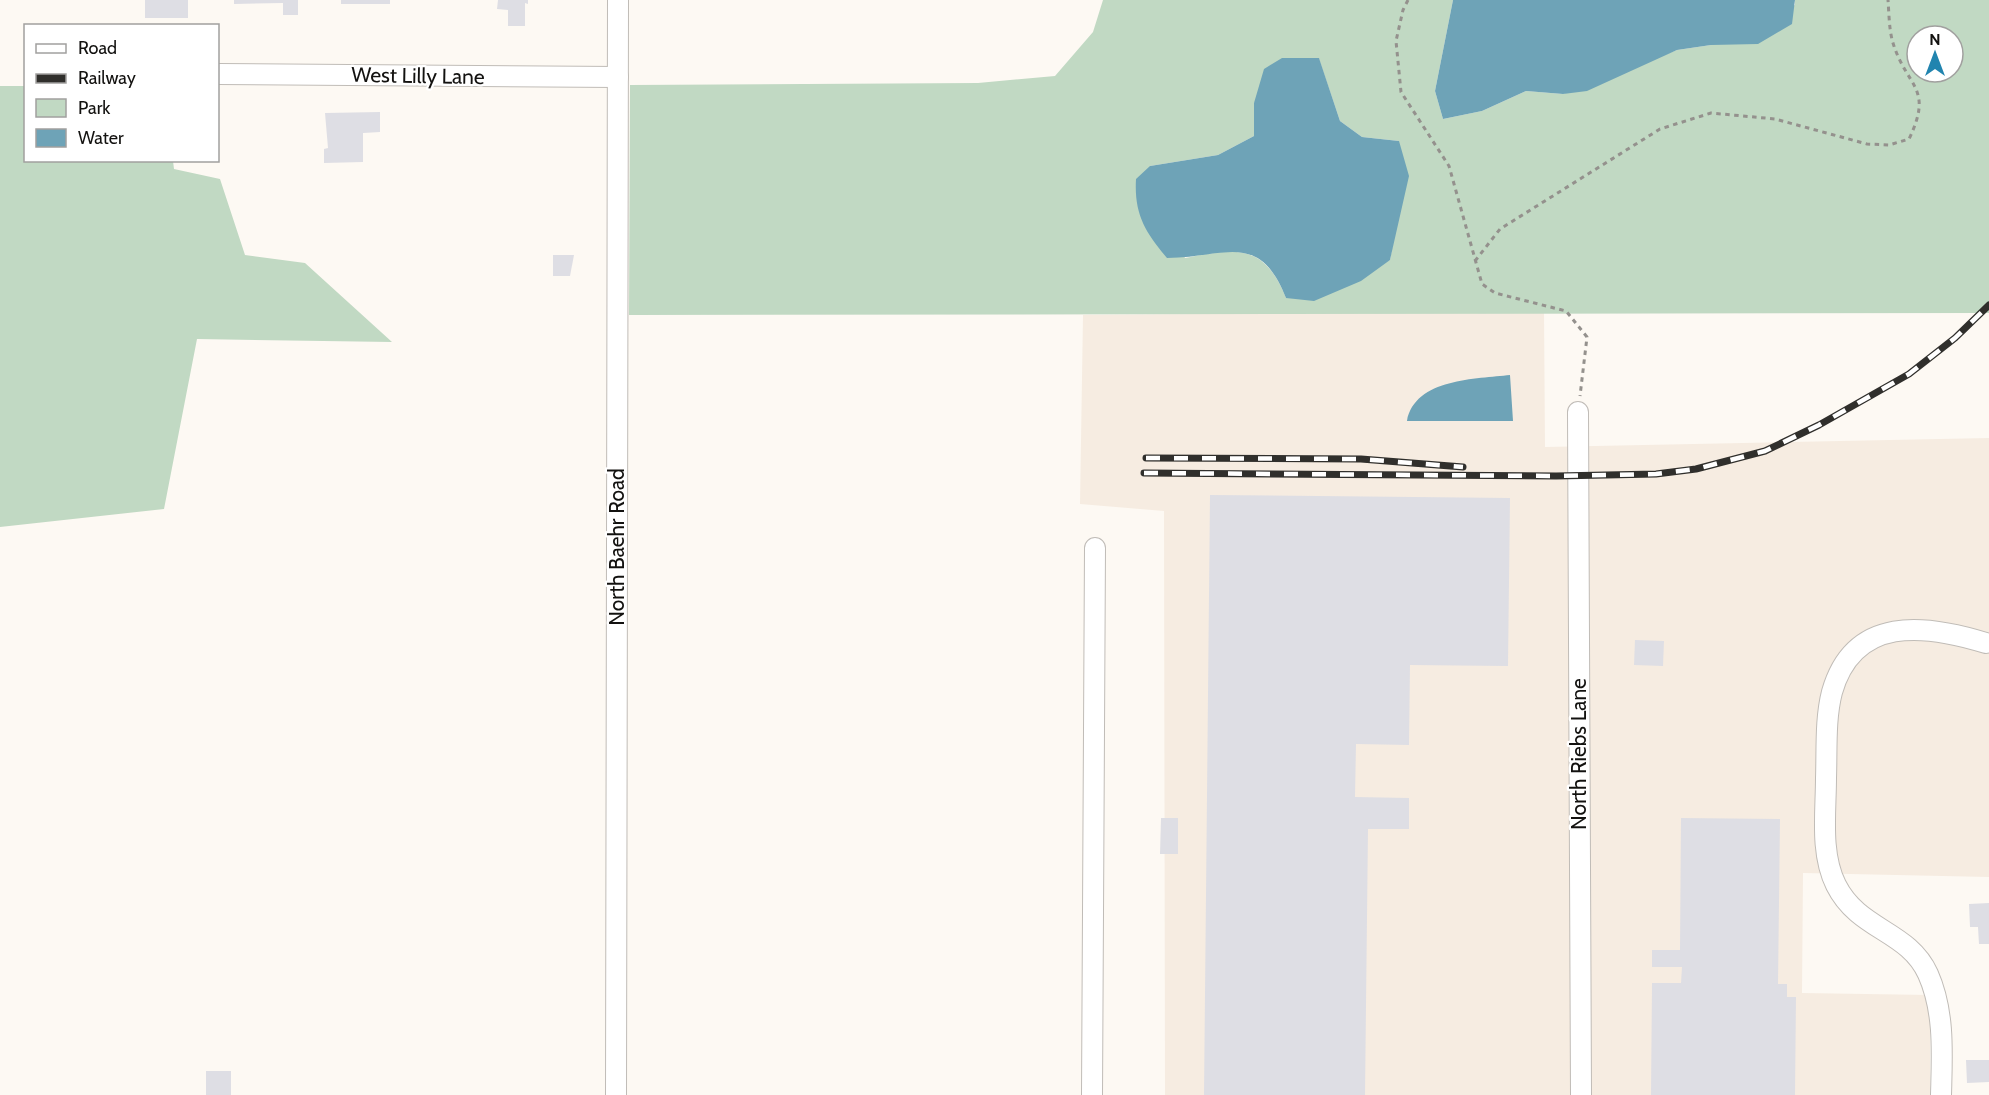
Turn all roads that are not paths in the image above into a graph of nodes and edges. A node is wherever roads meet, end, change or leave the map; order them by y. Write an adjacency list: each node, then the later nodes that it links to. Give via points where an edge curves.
1 (618, 0): 3 (street, North Baehr Road)
2 (219, 74): 3 (street, West Lilly Lane)
3 (618, 77): 7 (street, North Baehr Road)
4 (1578, 412): 9 (street, North Riebs Lane)
5 (1095, 549): 8 (street)
6 (1986, 643): 10 (street, via 1929,629 1888,633 1868,640 1848,657 1842,668 1832,694 1828,723 1829,868 1836,887 1855,912 1916,953 1928,975 1940,1019)
7 (616, 1095)
8 (1092, 1095)
9 (1581, 1095)
10 (1941, 1095)

